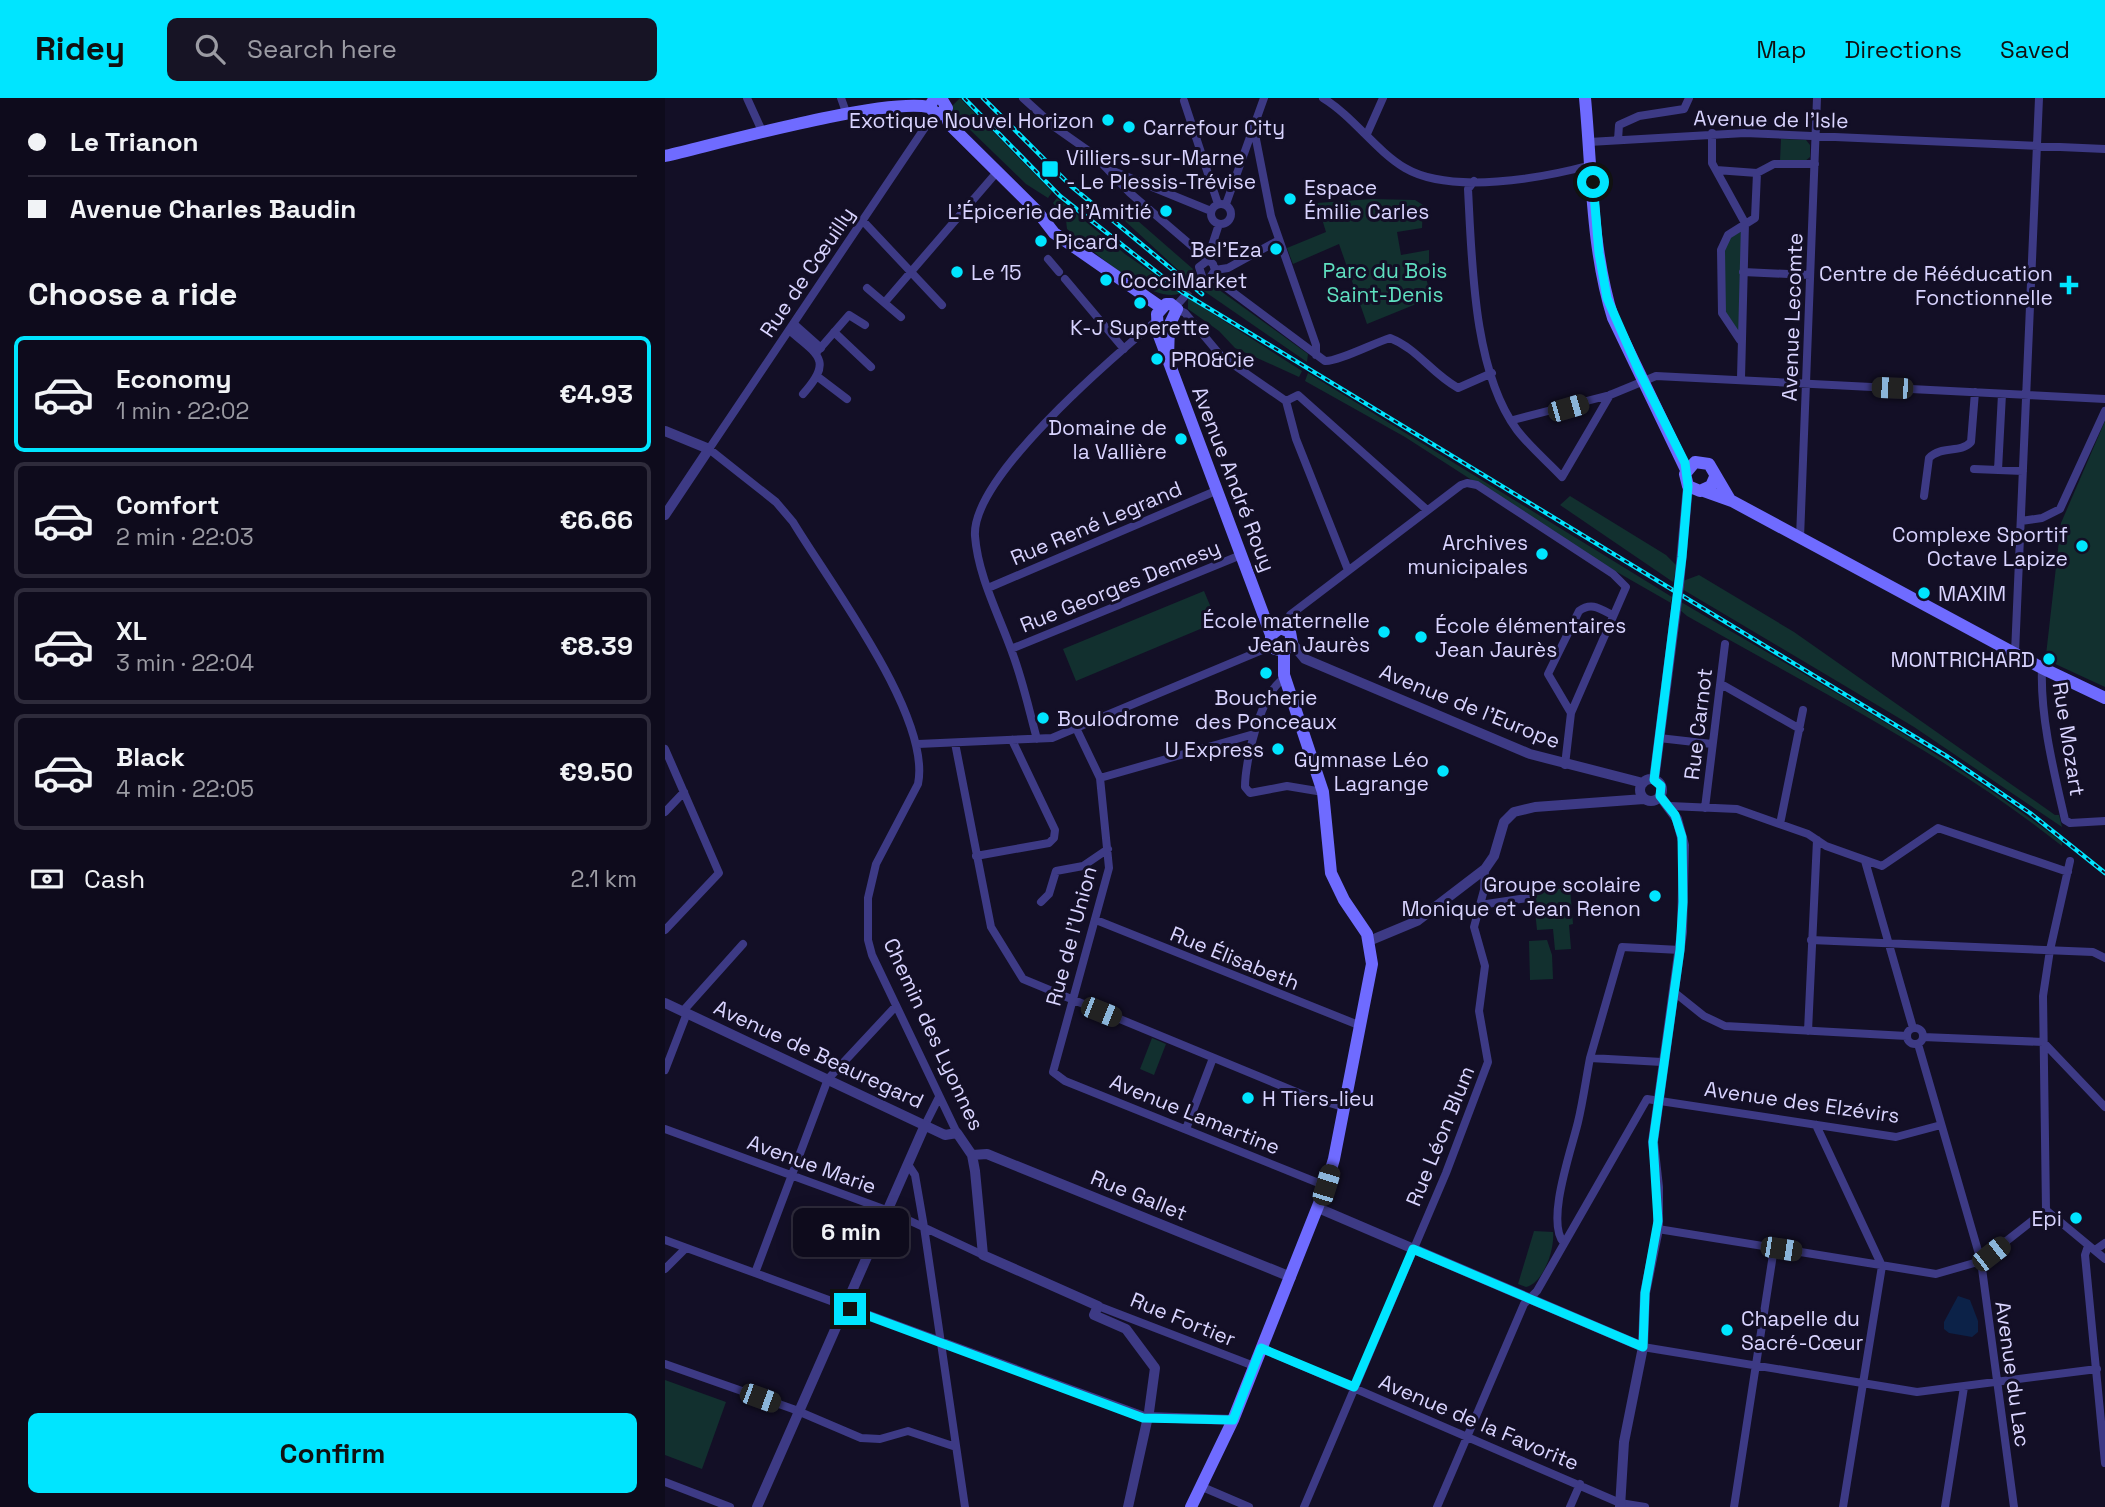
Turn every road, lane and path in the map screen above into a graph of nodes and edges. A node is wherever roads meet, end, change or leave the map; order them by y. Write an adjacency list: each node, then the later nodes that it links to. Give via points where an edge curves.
1 (747, 98): 15 (street)
2 (841, 98): 13 (street)
3 (1023, 98): 26 (street)
4 (1264, 98): 14 (street)
5 (1323, 98): 17 (street)
6 (1383, 98): 17 (street)
7 (1585, 98): 20 (main road)
8 (1689, 98): 19 (street, via 1684,109 1639,116 1619,125)
9 (1817, 98): 18 (street, Avenue Lecomte)
10 (2039, 98): 21 (street)
11 (1185, 101): 31 (street)
12 (938, 105): 13 (main road, via 910,102); 28 (main road); 33 (street, Rue de Cœuilly)
13 (846, 112): 15 (main road)
14 (1254, 129): 31 (street); 36 (street, via 1263,187)
15 (762, 131): 23 (main road)
16 (1711, 133): 18 (street, Avenue de l'Isle); 19 (street, Avenue de l'Isle); 27 (street)
17 (1367, 134): 30 (street, via 1416,174)
18 (1816, 136): 21 (street, Avenue de l'Isle); 24 (street, Avenue Lecomte)
19 (1618, 140): 20 (street, Avenue de l'Isle)
20 (1589, 142): 25 (main road)
21 (2037, 146): 22 (street, Avenue de l'Isle); 67 (street)
22 (2105, 149)
23 (667, 151)
24 (1815, 164): 29 (street, via 1774,164); 41 (street, Avenue Lecomte)
25 (1591, 165): 30 (street, via 1525,181); 61 (main road, via 1607,298)
26 (1108, 169): 32 (street); 38 (street)
27 (1716, 170): 29 (street); 34 (street)
28 (997, 172): 39 (street); 47 (main road, via 1054,233)
29 (1757, 173): 34 (street, via 1755,218)
30 (1471, 185): 58 (street, via 1475,295)
31 (1222, 204): 32 (street); 35 (street, via 1231,209 1230,219)
32 (1211, 211): 35 (street)
33 (863, 221): 39 (street); 51 (street, Rue de Cœuilly)
34 (1745, 223): 40 (street); 53 (street, via 1728,236 1721,250 1722,313)
35 (1219, 224): 38 (street)
36 (1279, 240): 42 (street); 56 (street)
37 (1048, 259): 54 (street)
38 (1207, 261): 42 (street, via 1213,264); 42 (street, via 1199,267)
39 (911, 272): 44 (street); 46 (street)
40 (1743, 272): 41 (street); 53 (street)
41 (1810, 275): 62 (street, Avenue Lecomte)
42 (1206, 276): 56 (street)
43 (866, 287): 44 (street)
44 (885, 302): 48 (street)
45 (1179, 304): 47 (main road); 49 (main road); 70 (street, via 1221,356)
46 (942, 305)
47 (1162, 308): 49 (main road)
48 (901, 317)
49 (1161, 324): 54 (street); 83 (main road, Avenue André Rouy, via 1168,357)
50 (865, 325): 52 (street, via 849,315)
51 (792, 327): 55 (street); 75 (street, Rue de Cœuilly)
52 (834, 332): 55 (street); 57 (street)
53 (1740, 340): 60 (street)
54 (1124, 349): 92 (street, via 1055,413 983,501 975,535)
55 (819, 351): 59 (street)
56 (1316, 355): 58 (street, via 1330,361 1390,338 1411,349 1434,373 1458,388)
57 (871, 367)
58 (1492, 373): 72 (street)
59 (818, 377): 64 (street); 69 (street)
60 (1741, 378)
61 (1643, 380): 62 (street, via 1656,376); 66 (street); 74 (main road)
62 (1806, 385): 63 (street); 89 (street, Avenue Lecomte)
63 (1975, 393): 65 (street); 84 (street, via 1971,442 1963,448 1940,450 1929,458)
64 (803, 394)
65 (2002, 394): 67 (street); 79 (street)
66 (1610, 395): 72 (street); 72 (street, via 1562,477)
67 (2027, 395): 68 (street); 80 (street)
68 (2105, 399)
69 (847, 400)
70 (1286, 401): 86 (street, via 1298,395); 91 (street, via 1296,439)
71 (2105, 411): 88 (street, via 2060,509)
72 (1513, 420)
73 (665, 431): 75 (street)
74 (1674, 442): 76 (main road); 78 (main road)
75 (709, 449): 87 (street); 111 (street, Chemin des Lyonnes, via 766,493 793,522 883,663)
76 (1699, 461): 78 (main road); 81 (main road, via 1709,464)
77 (1975, 469): 79 (street)
78 (1686, 470): 82 (main road)
79 (1998, 470): 80 (street)
80 (2023, 471): 88 (street)
81 (1715, 477): 82 (main road, via 1711,486); 85 (main road)
82 (1697, 489): 85 (main road); 107 (street, bridge, via 1688,506)
83 (1218, 490): 90 (main road, Avenue André Rouy); 92 (street, Rue René Legrand)
84 (1924, 496)
85 (1731, 501): 89 (main road)
86 (1427, 510): 91 (street); 93 (street, via 1461,485 1477,485 1613,574 1626,587)
87 (665, 514)
88 (2021, 521): 97 (street)
89 (1800, 538): 97 (main road)
90 (1241, 555): 94 (main road, Avenue André Rouy, via 1263,615); 96 (street, Rue Georges Demesy)
91 (1348, 570): 94 (street, via 1288,617)
92 (988, 589): 96 (street)
93 (1612, 615): 103 (street); 103 (street, via 1595,606 1579,611 1549,666 1551,682)
94 (1280, 640): 99 (main road, Avenue André Rouy, via 1277,665); 104 (street); 114 (street, Avenue de l'Europe, via 1305,659)
95 (1725, 644): 100 (street, Rue Carnot)
96 (1011, 649): 108 (street, via 1030,701)
97 (2015, 653): 98 (main road)
98 (2042, 668): 101 (main road); 124 (street, Rue Mozart, via 2064,815 2070,823)
99 (1285, 676): 106 (street); 118 (main road, Avenue André Rouy)
100 (1721, 684): 105 (street); 112 (street, Rue Carnot)
101 (2105, 698)
102 (1803, 710): 105 (street)
103 (1571, 713): 114 (street)
104 (1076, 728): 108 (street); 115 (street, Rue de l'Union)
105 (1800, 729): 125 (street)
106 (1254, 734): 115 (street); 118 (street, via 1245,766 1245,787 1250,793 1287,786)
107 (1659, 738): 112 (street); 116 (street)
108 (1037, 739): 109 (street)
109 (1012, 740): 110 (street); 128 (street, via 1055,838 1049,843)
110 (954, 743): 111 (street); 128 (street)
111 (918, 744): 148 (street, Chemin des Lyonnes, via 918,784 880,855 866,921 871,952)
112 (1712, 744): 122 (street, Rue Carnot)
113 (665, 749): 117 (street)
114 (1565, 765): 116 (street, Avenue de l'Europe)
115 (1100, 778): 127 (street, Rue de l'Union)
116 (1648, 781): 119 (street, via 1661,786); 120 (street, via 1640,789)
117 (684, 792): 123 (street); 137 (street, via 719,873)
118 (1323, 792): 139 (main road, Avenue André Rouy, via 1331,873)
119 (1660, 796): 120 (street, via 1653,801); 121 (street)
120 (1644, 799): 131 (street, via 1514,812 1504,822)
121 (1670, 806): 122 (street); 142 (street, via 1684,845)
122 (1705, 808): 125 (street, via 1737,809)
123 (665, 812)
124 (2105, 821)
125 (1780, 824): 126 (street)
126 (1817, 840): 129 (street); 138 (street)
127 (1108, 849): 134 (street, via 1083,866 1056,871 1049,894); 136 (street, Rue de l'Union, via 1109,868)
128 (976, 856): 146 (street, via 991,927 1023,979)
129 (1865, 860): 132 (street, via 1882,866 1938,828); 140 (street)
130 (2070, 861): 132 (street)
131 (1485, 869): 135 (street, Rue Léon Blum); 139 (street, via 1417,921)
132 (2067, 872): 143 (street)
133 (1527, 898): 135 (street)
134 (1041, 902)
135 (1480, 905): 186 (street, Rue Léon Blum, via 1474,930 1485,966 1479,1011 1489,1057)
136 (1096, 920): 146 (street, Rue de l'Union); 150 (street, Rue Élisabeth)
137 (665, 930)
138 (1811, 940): 140 (street); 151 (street)
139 (1369, 941): 150 (main road, Avenue André Rouy, via 1372,964)
140 (1889, 943): 143 (street); 152 (street)
141 (743, 944): 149 (street)
142 (1680, 950): 145 (street); 156 (street, via 1622,947)
143 (2050, 950): 144 (street, via 2093,952); 154 (street)
144 (2105, 958)
145 (1674, 992): 151 (street, via 1725,1026); 157 (street)
146 (1073, 1001): 155 (street); 159 (street, Rue de l'Union)
147 (665, 1003): 149 (street, Avenue de Beauregard)
148 (896, 1006): 160 (street); 161 (street, Chemin des Lyonnes)
149 (685, 1012): 158 (street); 160 (street, Avenue de Beauregard)
150 (1361, 1026): 163 (main road, Avenue André Rouy)
151 (1808, 1031): 152 (street)
152 (1910, 1032): 153 (street, via 1920,1030); 153 (street, via 1910,1042)
153 (1920, 1040): 154 (street); 167 (street, Avenue du Lac)
154 (2043, 1042): 164 (street); 176 (street)
155 (1213, 1058): 163 (street); 169 (street)
156 (1590, 1058): 157 (street); 182 (street, via 1564,1178 1558,1227)
157 (1662, 1062): 162 (street)
158 (665, 1070)
159 (1053, 1072): 169 (street, Avenue Lamartine, via 1065,1081)
160 (828, 1079): 165 (street, Avenue de Beauregard); 173 (street)
161 (940, 1099): 165 (street); 170 (street, Chemin des Lyonnes)
162 (1658, 1100): 166 (street, Avenue des Elzévirs); 179 (street, via 1653,1142); 182 (street, via 1644,1101)
163 (1343, 1107): 174 (main road, Avenue André Rouy)
164 (2105, 1107)
165 (925, 1125): 170 (street, Avenue de Beauregard, via 947,1135); 172 (street)
166 (1815, 1125): 167 (street, Avenue des Elzévirs, via 1896,1138); 190 (street)
167 (1941, 1125): 189 (street, Avenue du Lac)
168 (665, 1129): 173 (street, Avenue Marie)
169 (1186, 1129): 174 (street, Avenue Lamartine)
170 (957, 1133): 171 (street, Chemin des Lyonnes)
171 (972, 1155): 187 (street, Chemin des Lyonnes); 193 (street, Rue Gallet, via 987,1154)
172 (909, 1166): 177 (street); 178 (street, via 915,1175)
173 (793, 1176): 177 (street, Avenue Marie); 192 (street)
174 (1326, 1185): 175 (main road, Avenue André Rouy)
175 (1318, 1208): 186 (street); 193 (main road, Avenue André Rouy)
176 (2046, 1210): 185 (street); 189 (street)
177 (888, 1211): 178 (street, Avenue Marie); 196 (street)
178 (924, 1227): 187 (street, Avenue Marie); 197 (street)
179 (1662, 1230): 184 (street); 198 (street, via 1645,1293)
180 (665, 1240): 183 (street)
181 (2105, 1243): 185 (street)
182 (1565, 1244): 194 (street)
183 (686, 1248): 191 (street); 192 (street)
184 (1774, 1248): 190 (street); 202 (street)
185 (2092, 1248): 188 (street); 203 (street, via 2085,1255)
186 (1413, 1249): 194 (street); 206 (street, Rue Léon Blum)
187 (983, 1255): 195 (street)
188 (2105, 1259)
189 (1981, 1261): 190 (street, via 1936,1274); 204 (street, Avenue du Lac)
190 (1882, 1265): 205 (street)
191 (665, 1269)
192 (755, 1273): 196 (street)
193 (1290, 1277): 199 (main road, Avenue André Rouy)
194 (1530, 1299): 198 (street); 211 (street)
195 (1098, 1306): 201 (street, Rue Fortier); 209 (street, via 1094,1315 1126,1329 1155,1368)
196 (845, 1307): 197 (street); 208 (street)
197 (939, 1341): 209 (street); 212 (street)
198 (1643, 1347): 202 (street); 217 (street, via 1624,1442)
199 (1261, 1348): 201 (main road, Avenue André Rouy); 206 (street, Avenue de la Favorite)
200 (665, 1364): 208 (street)
201 (1254, 1366): 210 (main road, Avenue André Rouy)
202 (1756, 1366): 205 (street); 228 (street)
203 (2097, 1369): 204 (street); 213 (street)
204 (1996, 1382): 207 (street); 231 (street, Avenue du Lac)
205 (1863, 1384): 207 (street, via 1917,1392); 229 (street)
206 (1354, 1387): 211 (street, Avenue de la Favorite); 224 (street, Rue Léon Blum)
207 (1964, 1387): 230 (street)
208 (799, 1412): 212 (street, via 861,1438 908,1431); 219 (street)
209 (1147, 1417): 210 (street); 221 (street)
210 (1233, 1420): 216 (main road, Avenue André Rouy)
211 (1467, 1436): 215 (street, Avenue de la Favorite); 225 (street)
212 (956, 1447): 220 (street)
213 (2105, 1463)
214 (665, 1482): 218 (street)
215 (1580, 1484): 217 (street, Avenue de la Favorite); 226 (street)
216 (1200, 1486): 222 (main road, Avenue André Rouy); 223 (street)
217 (1620, 1505): 227 (street, Avenue de la Favorite)
218 (730, 1507)
219 (757, 1507)
220 (965, 1507)
221 (1128, 1507)
222 (1191, 1507)
223 (1249, 1507)
224 (1304, 1507)
225 (1437, 1507)
226 (1570, 1507)
227 (1645, 1507)
228 (1734, 1507)
229 (1843, 1507)
230 (1945, 1507)
231 (2014, 1507)

